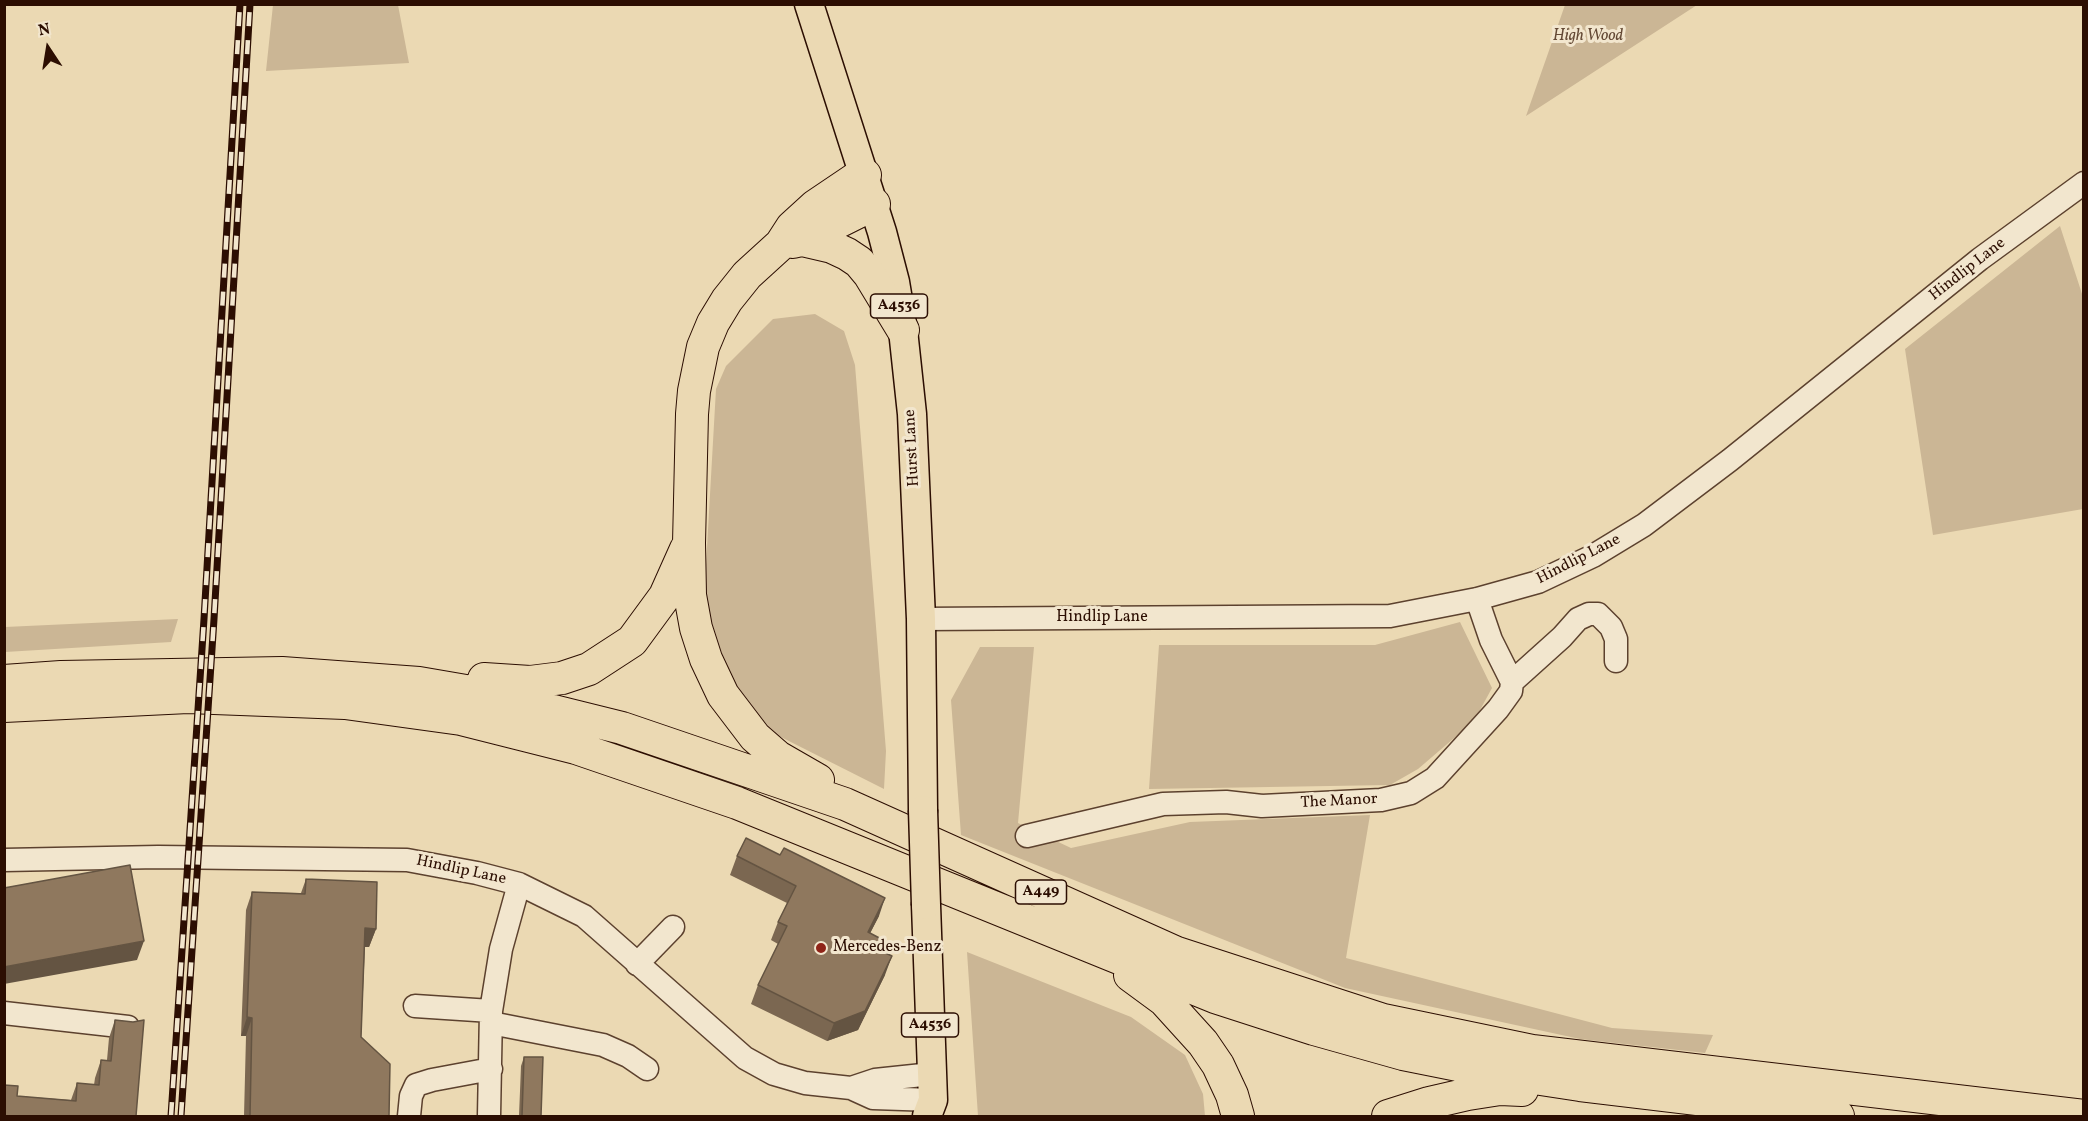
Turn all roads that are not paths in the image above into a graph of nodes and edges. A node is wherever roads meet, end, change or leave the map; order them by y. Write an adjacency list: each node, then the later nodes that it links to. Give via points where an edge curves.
1 (810, 4): 3 (main road, Hurst Lane / A4536)
2 (2084, 183): 7 (street, Hindlip Lane, via 1980,259 1644,525 1593,556 1538,582)
3 (869, 189): 4 (highway); 5 (main road, Hurst Lane / A4536, via 895,282)
4 (791, 242): 5 (highway, via 832,247 859,262); 6 (highway, via 747,275 727,300 703,347 692,414)
5 (903, 330): 8 (main road, Hurst Lane / A4536, via 912,414)
6 (688, 543): 12 (highway, via 665,596 632,641 589,669 530,682 485,679); 14 (highway, via 696,628 723,695 755,737 778,757 813,776)
7 (1477, 599): 8 (street, Hindlip Lane, via 1390,616); 11 (street, via 1491,640)
8 (921, 619): 29 (main road, Hurst Lane / A4536, bridge)
9 (1616, 661): 11 (street, via 1616,639 1611,627 1598,614 1589,614 1578,619)
10 (4, 681): 12 (highway, A449, via 282,673)
11 (1512, 682): 15 (street, The Manor, via 1511,691 1498,709 1435,778 1411,793 1381,800 1262,806 1226,802 1163,804)
12 (419, 683): 14 (highway, A449, via 489,695 622,728)
13 (4, 706): 19 (highway, A449, via 199,697 345,703 461,719 576,748 737,803)
14 (845, 804): 36 (highway, A449, via 1177,953 1383,1020 1532,1051)
15 (1027, 836)
16 (4, 860): 17 (street, Hindlip Lane, via 407,860)
17 (519, 884): 20 (street, Hindlip Lane, via 584,916); 23 (street, via 501,949)
18 (673, 927): 20 (street)
19 (1102, 952): 27 (highway, A449, via 1215,997 1403,1054); 33 (highway, via 1164,1000 1203,1043 1218,1065)
20 (637, 964): 28 (street, Hindlip Lane, via 759,1067 797,1082)
21 (416, 1006): 23 (street)
22 (4, 1013): 24 (street)
23 (491, 1017): 25 (street); 26 (street, via 603,1045)
24 (128, 1027)
25 (491, 1069): 31 (street, via 416,1085); 32 (street)
26 (647, 1069)
27 (1580, 1085): 34 (highway, via 1468,1094); 35 (highway, A449)
28 (851, 1088): 29 (street, Hindlip Lane, via 875,1080); 30 (street, Hindlip Lane)
29 (933, 1102): 30 (street, Hindlip Lane)
30 (878, 1107)
31 (409, 1116)
32 (489, 1116)
33 (1238, 1116)
34 (1388, 1116)
35 (1838, 1116)
36 (2084, 1116)

